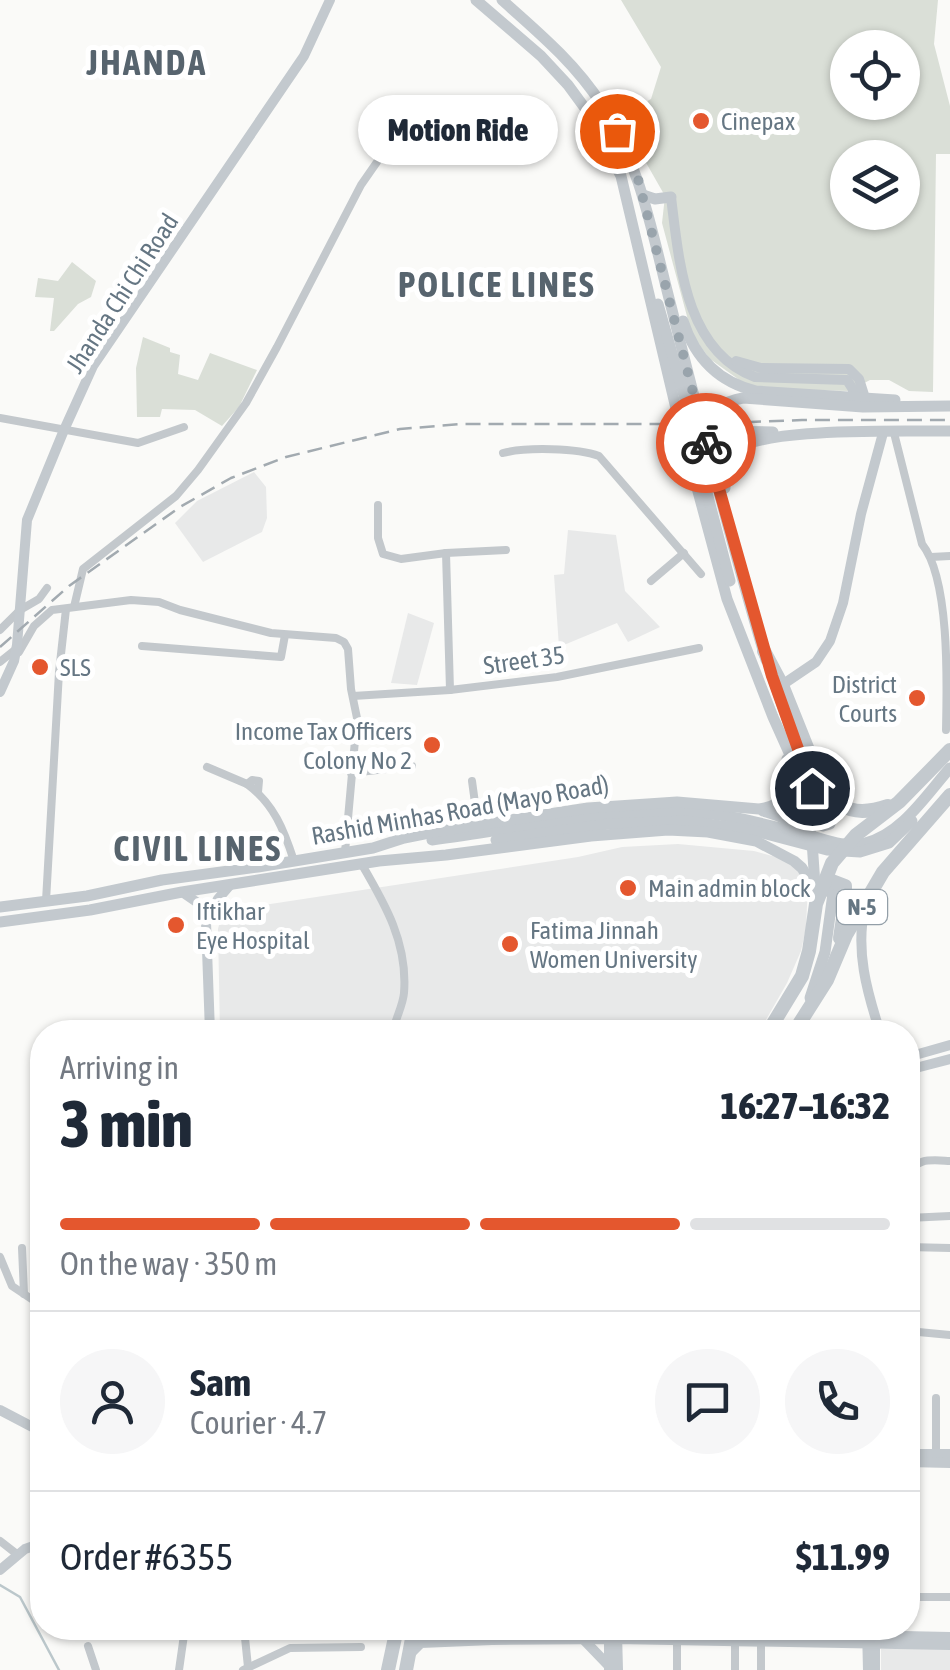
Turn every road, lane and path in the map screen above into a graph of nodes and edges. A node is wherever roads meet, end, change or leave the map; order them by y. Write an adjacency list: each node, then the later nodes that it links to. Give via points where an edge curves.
1 (330, 0): 16 (main road, Jhanda Chi Chi Road, via 304,56 107,342)
2 (476, 0): 7 (main road, via 568,85 608,146)
3 (502, 0): 5 (main road, via 590,87 630,156)
4 (378, 162): 34 (street, via 246,403 176,496 83,569)
5 (643, 195): 6 (main road); 8 (main road)
6 (672, 197): 9 (main road, via 676,244)
7 (628, 198): 12 (main road); 23 (main road)
8 (657, 246): 10 (main road, via 689,340 715,373 756,391); 22 (main road)
9 (707, 340): 10 (main road, via 746,374 847,380 854,391); 11 (main road, via 734,360 761,368 849,369)
10 (850, 398): 11 (main road)
11 (864, 402): 13 (main road); 38 (main road, via 743,398 720,405 698,426 698,458)
12 (687, 406)
13 (949, 406)
14 (0, 418): 16 (street)
15 (184, 427): 16 (street, via 138,443)
16 (64, 430): 35 (main road, Jhanda Chi Chi Road, via 28,520)
17 (717, 431): 19 (main road)
18 (950, 431): 20 (main road)
19 (837, 432): 20 (main road); 25 (main road, via 754,440 726,457)
20 (888, 433): 30 (street); 45 (main road, via 820,667)
21 (504, 453): 28 (street, via 542,449 599,456)
22 (711, 460): 23 (main road, via 696,433 690,437); 25 (main road)
23 (691, 470): 38 (main road)
24 (378, 505): 27 (street, via 383,554)
25 (732, 538): 42 (main road)
26 (506, 550): 27 (street)
27 (446, 553): 46 (street)
28 (684, 553): 31 (street); 32 (street)
29 (950, 556): 30 (street)
30 (930, 557): 50 (street, via 944,623)
31 (702, 574)
32 (651, 581)
33 (47, 588): 35 (street)
34 (70, 608): 37 (street, via 159,602); 43 (street, via 52,610 34,626); 75 (street, via 59,672)
35 (20, 610): 36 (street); 40 (main road, Jhanda Chi Chi Road)
36 (0, 630)
37 (286, 635): 39 (street, via 281,657); 48 (street, via 344,642)
38 (744, 643): 49 (main road)
39 (142, 646)
40 (17, 648): 43 (main road, Jhanda Chi Chi Road); 44 (street)
41 (699, 648): 46 (street, Street 35)
42 (764, 651): 45 (highway); 63 (main road)
43 (14, 660): 47 (main road, Jhanda Chi Chi Road)
44 (0, 662)
45 (782, 685): 58 (highway)
46 (450, 690): 48 (street, Street 35)
47 (0, 692)
48 (353, 696): 55 (street, via 358,718)
49 (773, 717): 61 (main road, via 788,762 788,786 780,802); 62 (main road)
50 (946, 730)
51 (950, 750): 60 (highway)
52 (412, 766): 55 (street)
53 (206, 767): 68 (street, via 247,784 260,781 258,792 281,823)
54 (950, 768): 60 (main road)
55 (352, 773): 67 (street)
56 (950, 778): 60 (main road)
57 (472, 781): 64 (street)
58 (822, 785): 60 (highway, via 838,803 860,812); 62 (main road, via 830,824 818,824)
59 (950, 795): 74 (highway, N-5)
60 (911, 808): 66 (main road, via 890,832 852,845 723,816 658,812); 69 (main road, via 888,843 860,852 722,824 662,821); 76 (highway, via 842,850)
61 (759, 809): 64 (main road, Rashid Minhas Road (Mayo Road), via 654,802); 65 (main road, via 793,824 796,837)
62 (807, 811): 76 (main road)
63 (822, 818)
64 (478, 825): 66 (main road, Rashid Minhas Road (Mayo Road))
65 (756, 842): 69 (main road, Rashid Minhas Road (Mayo Road), via 668,830); 76 (main road, Rashid Minhas Road (Mayo Road), via 802,868)
66 (373, 848): 67 (main road, Rashid Minhas Road (Mayo Road))
67 (344, 852): 68 (main road, Rashid Minhas Road (Mayo Road))
68 (294, 861): 75 (main road, Rashid Minhas Road (Mayo Road))
69 (379, 861): 70 (main road, Rashid Minhas Road (Mayo Road))
70 (361, 864): 71 (main road, Rashid Minhas Road (Mayo Road)); 83 (street, via 400,942 404,995)
71 (230, 884): 73 (main road, Rashid Minhas Road (Mayo Road)); 79 (main road)
72 (834, 886): 85 (main road, via 825,952)
73 (182, 892): 78 (main road, Rashid Minhas Road (Mayo Road)); 79 (main road, via 198,903)
74 (868, 896): 80 (highway, N-5); 81 (main road, via 861,944)
75 (46, 901): 77 (main road, Rashid Minhas Road (Mayo Road))
76 (816, 904): 80 (highway, via 828,883 844,886); 84 (highway, via 802,976)
77 (0, 907)
78 (0, 922)
79 (206, 922): 82 (main road)
80 (838, 950): 86 (highway, N-5)
81 (868, 994): 87 (main road); 88 (main road)
82 (210, 1020)
83 (396, 1020)
84 (779, 1020)
85 (800, 1020)
86 (802, 1020)
87 (869, 1020)
88 (876, 1020)
89 (950, 1045): 90 (main road)
90 (920, 1054)
91 (950, 1059): 92 (main road)
92 (920, 1067)
93 (920, 1161): 94 (street)
94 (950, 1161)
95 (950, 1216): 96 (street)
96 (920, 1217)
97 (920, 1247): 99 (street)
98 (22, 1248): 101 (street)
99 (950, 1248)
100 (0, 1257): 101 (street, via 12,1286)
101 (24, 1294): 102 (street)
102 (30, 1298)
103 (920, 1332): 104 (street)
104 (950, 1335)
105 (936, 1398): 109 (street)
106 (0, 1410): 107 (main road)
107 (30, 1426)
108 (920, 1454): 109 (main road)
109 (936, 1454): 110 (main road)
110 (950, 1454)
111 (920, 1462): 112 (main road)
112 (950, 1462)
113 (0, 1541): 115 (street)
114 (30, 1548): 115 (main road)
115 (18, 1555): 116 (main road)
116 (0, 1570)
117 (920, 1597): 118 (street)
118 (950, 1597)
119 (920, 1639): 132 (main road)
120 (183, 1640): 141 (street)
121 (245, 1640): 139 (street)
122 (389, 1640): 136 (main road)
123 (394, 1640): 136 (highway)
124 (482, 1640): 137 (main road, via 422,1644)
125 (592, 1640): 138 (main road)
126 (613, 1640): 138 (main road)
127 (677, 1640): 143 (street)
128 (739, 1640): 144 (street)
129 (756, 1640): 133 (main road)
130 (798, 1640): 133 (main road)
131 (871, 1640): 146 (main road)
132 (950, 1641)
133 (761, 1642): 145 (street)
134 (88, 1646): 140 (street)
135 (361, 1646): 139 (street, via 290,1648)
136 (392, 1652): 142 (highway)
137 (407, 1663)
138 (612, 1668)
139 (246, 1669)
140 (96, 1670)
141 (179, 1670)
142 (388, 1670)
143 (677, 1670)
144 (736, 1670)
145 (761, 1670)
146 (871, 1670)

